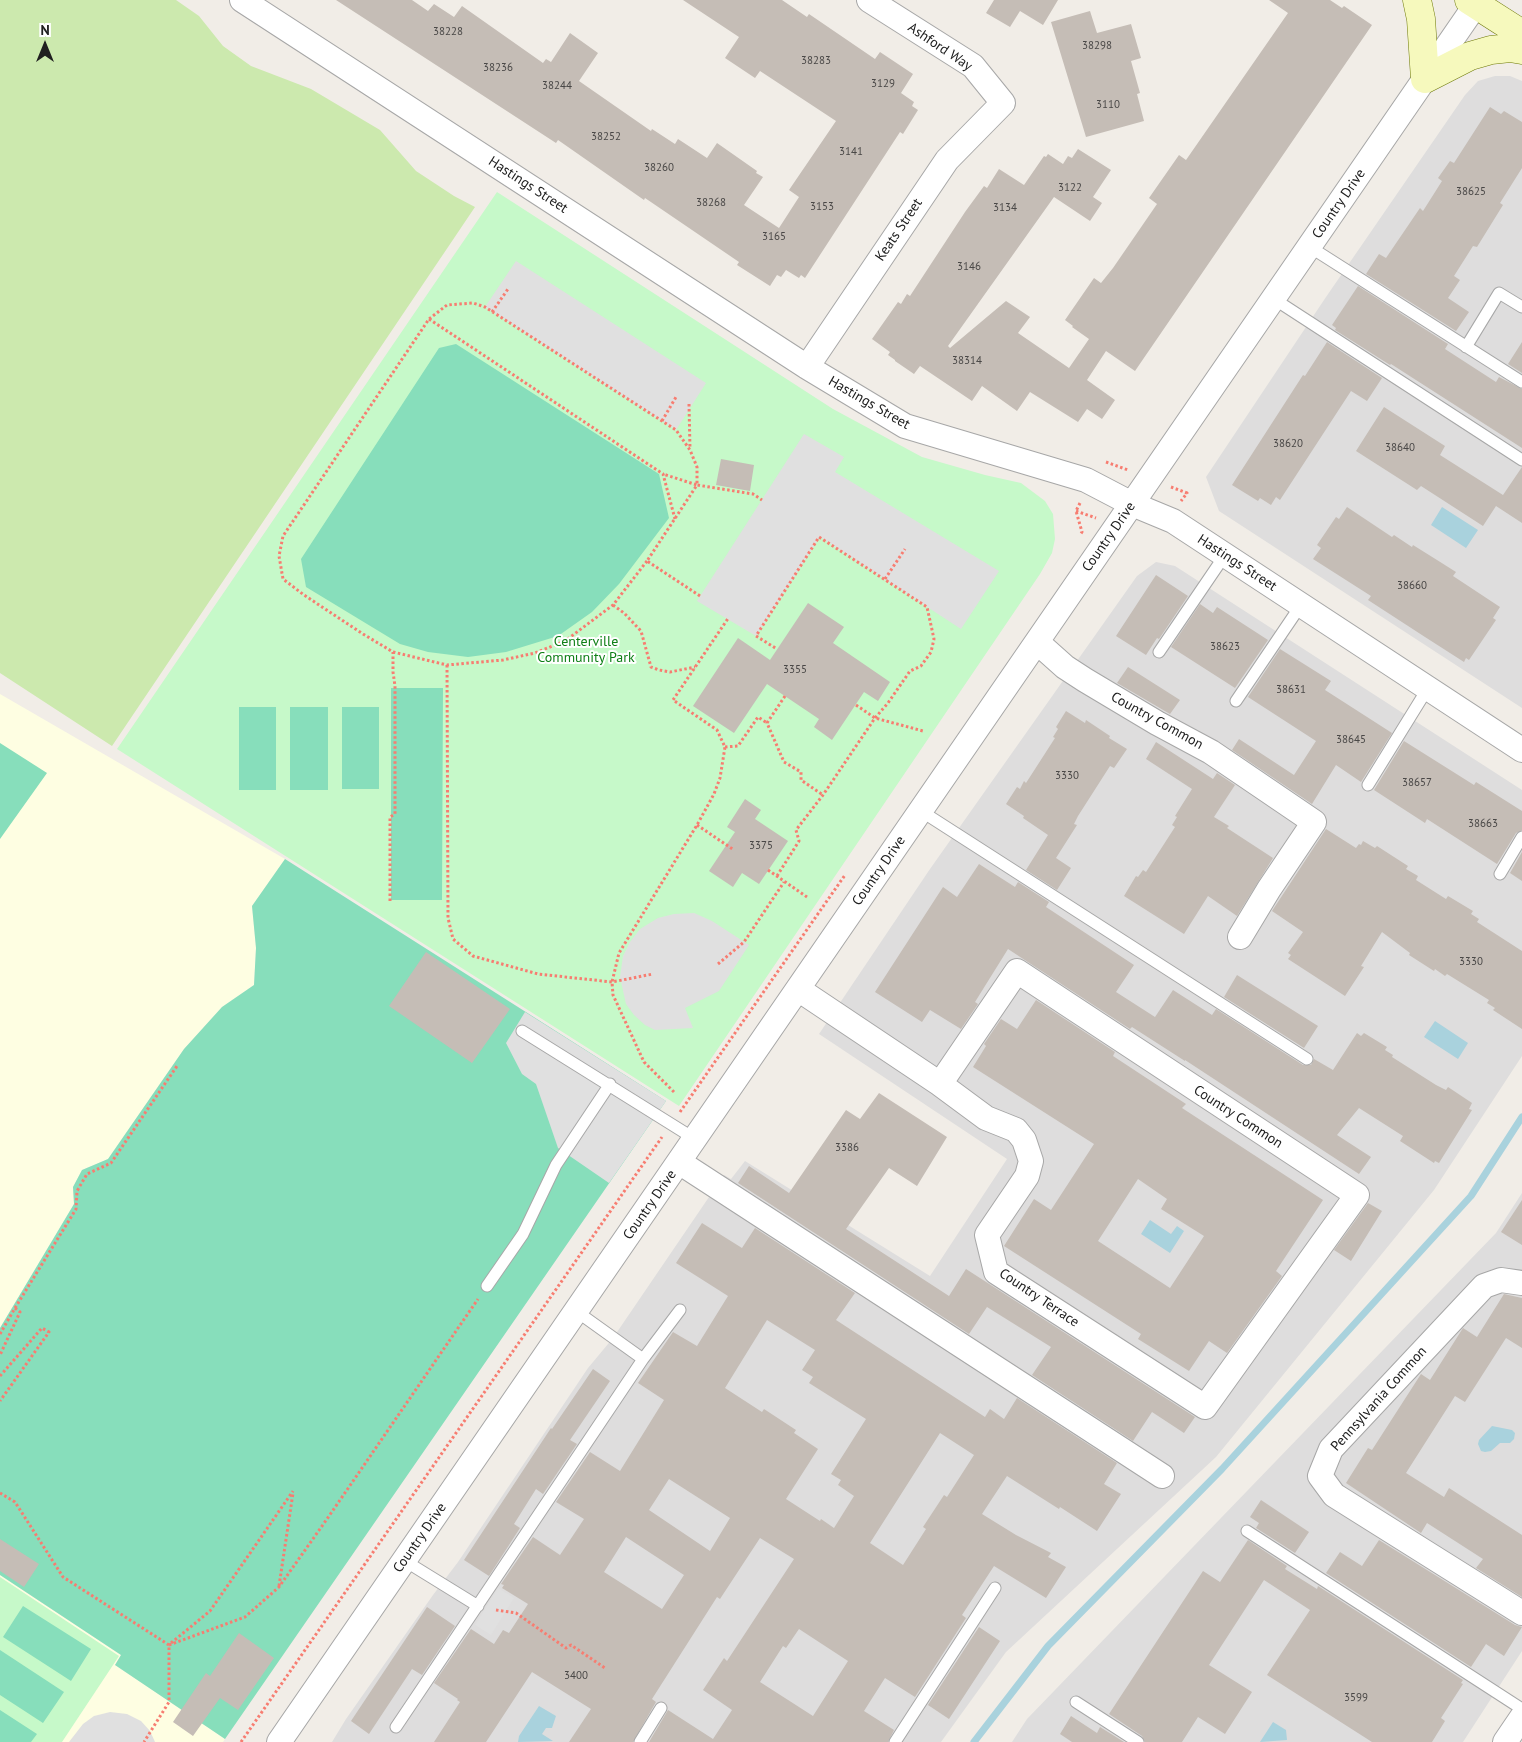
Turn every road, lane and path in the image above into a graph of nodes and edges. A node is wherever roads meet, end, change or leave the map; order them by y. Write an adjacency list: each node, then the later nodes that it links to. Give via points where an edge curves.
1 (242, 0): 16 (street, Hastings Street)
2 (869, 0): 8 (street, Ashford Way, via 973,66)
3 (1417, 0): 7 (main road)
4 (1475, 1): 5 (main road); 7 (street, Country Drive)
5 (1522, 34)
6 (1522, 50): 7 (main road, via 1491,50 1470,56)
7 (1425, 79): 9 (street, Country Drive)
8 (1003, 103): 16 (street, Keats Street, via 947,160)
9 (1310, 247): 11 (street, Country Drive); 15 (lane)
10 (508, 289): 13 (path)
11 (1274, 299): 22 (lane); 26 (street, Country Drive)
12 (1522, 307): 15 (lane, via 1499,293)
13 (492, 312): 14 (path, via 473,303 447,305); 20 (path)
14 (429, 319): 23 (path); 38 (path, via 283,536 279,556 283,579 304,596)
15 (1466, 347): 17 (lane)
16 (807, 367): 26 (street, Hastings Street, via 905,426 1086,480)
17 (1522, 382)
18 (676, 397): 20 (path)
19 (689, 404): 21 (path)
20 (662, 421): 21 (path, via 676,430)
21 (690, 450): 24 (path, via 698,467)
22 (1522, 460)
23 (663, 474): 24 (path); 27 (path)
24 (697, 485): 25 (path, via 753,494); 27 (path)
25 (762, 500)
26 (1132, 504): 29 (street, Hastings Street, via 1173,521); 36 (street, Country Drive)
27 (675, 519): 30 (path)
28 (905, 549): 31 (path)
29 (1225, 555): 34 (street, Hastings Street); 39 (lane)
30 (647, 561): 32 (path); 33 (path)
31 (885, 579): 37 (path, via 819,537 756,636); 46 (path, via 927,606 934,639 931,652 921,666 910,672)
32 (700, 596)
33 (613, 605): 40 (path, via 564,640 535,653 503,660); 41 (path, via 641,631 651,666 670,672)
34 (1301, 605): 42 (street, Hastings Street); 44 (lane)
35 (729, 617): 41 (path)
36 (1037, 642): 53 (street, Country Drive); 63 (street, Country Common, via 1085,680 1211,752 1314,822)
37 (777, 649)
38 (393, 652): 40 (path); 62 (path, via 395,814 390,817)
39 (1159, 652)
40 (447, 665): 66 (path, via 448,918 453,939 473,956 538,974)
41 (695, 667): 49 (path, via 673,700 717,730)
42 (1428, 688): 50 (street, Hastings Street); 51 (lane)
43 (785, 696): 47 (path)
44 (1236, 701)
45 (856, 705): 46 (path)
46 (875, 718): 48 (path); 52 (path)
47 (767, 723): 49 (path, via 758,717 738,746); 52 (path, via 784,762 801,772 801,780)
48 (922, 732)
49 (725, 747): 54 (path, via 720,778)
50 (1522, 750)
51 (1368, 785)
52 (823, 795): 59 (path, via 796,830 799,841)
53 (921, 810): 67 (street, Country Drive); 69 (lane)
54 (696, 826): 56 (path); 66 (path, via 619,953)
55 (1522, 838): 58 (lane)
56 (734, 850)
57 (768, 870): 59 (path)
58 (1500, 874)
59 (776, 876): 60 (path)
60 (784, 882): 61 (path); 64 (path, via 744,942)
61 (807, 897)
62 (390, 902)
63 (1240, 937)
64 (718, 964)
65 (653, 974): 66 (path)
66 (612, 982): 73 (path, via 613,995 644,1062)
67 (798, 989): 72 (street, Country Terrace); 74 (street, Country Drive)
68 (522, 1031): 71 (lane)
69 (1307, 1058)
70 (177, 1066): 78 (path, via 111,1163 87,1174 77,1191 76,1209)
71 (610, 1084): 74 (lane); 77 (lane, via 556,1166 522,1234)
72 (940, 1084): 86 (street, Country Terrace, via 986,1118 1016,1130 1024,1140 1031,1160 1028,1176 987,1235 996,1272); 86 (street, Country Common, via 1016,971 1357,1195)
73 (674, 1092)
74 (695, 1139): 75 (street, Country Drive)
75 (679, 1162): 80 (street, Country Drive); 87 (street)
76 (1522, 1283): 94 (street, Pennsylvania Common, via 1501,1280 1484,1286 1331,1449 1320,1476 1334,1495)
77 (487, 1286): 91 (path)
78 (15, 1308): 81 (path); 82 (path, via 20,1312)
79 (680, 1310): 83 (lane)
80 (576, 1312): 83 (lane); 90 (street, Country Drive)
81 (0, 1334)
82 (0, 1355)
83 (643, 1359): 93 (lane)
84 (0, 1376): 85 (path, via 42,1328 49,1332)
85 (0, 1401)
86 (1205, 1407)
87 (1162, 1476)
88 (0, 1493): 95 (path, via 15,1502 63,1577)
89 (1247, 1531): 99 (lane)
90 (404, 1560): 93 (lane); 103 (street, Country Drive)
91 (279, 1586): 95 (path, via 245,1618); 95 (path, via 293,1491 210,1611)
92 (995, 1588): 105 (lane)
93 (478, 1606): 96 (path, via 516,1613 566,1648 571,1645); 101 (lane)
94 (1522, 1613)
95 (168, 1645): 102 (path, via 169,1702)
96 (605, 1668)
97 (1076, 1702): 106 (lane)
98 (661, 1708): 104 (lane)
99 (1522, 1709)
100 (1522, 1717): 107 (street)
101 (396, 1727)
102 (144, 1742)
103 (279, 1742)
104 (640, 1742)
105 (895, 1742)
106 (1138, 1742)
107 (1505, 1742)

